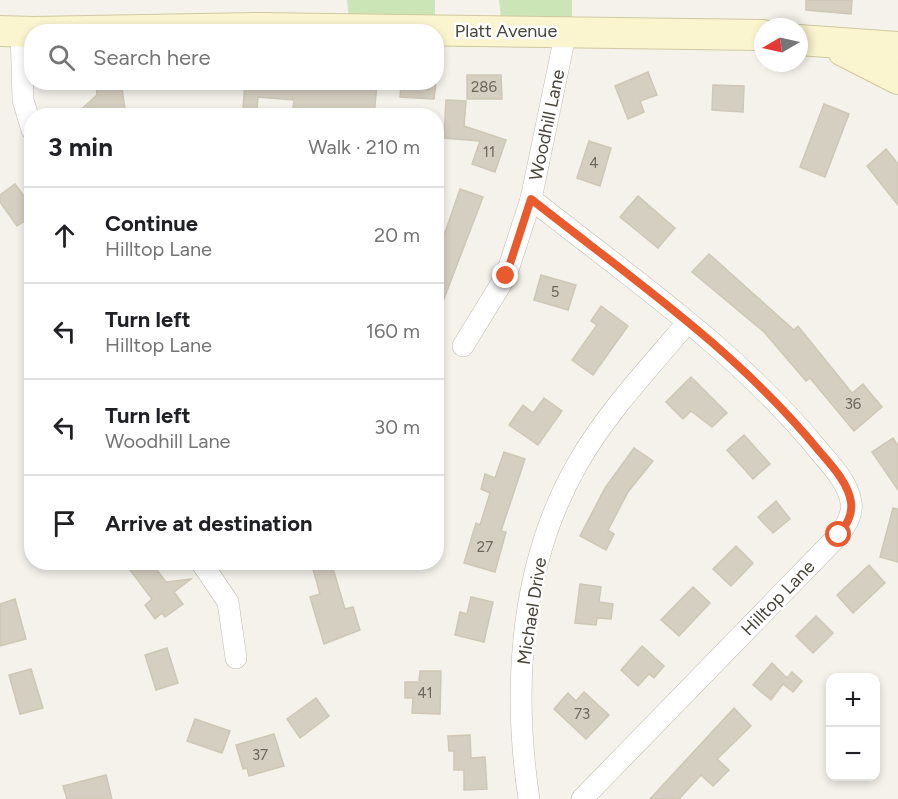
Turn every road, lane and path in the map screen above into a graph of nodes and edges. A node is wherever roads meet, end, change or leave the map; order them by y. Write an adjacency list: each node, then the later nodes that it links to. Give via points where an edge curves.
1 (444, 30): 3 (main road, Platt Avenue)
2 (21, 31): 9 (street)
3 (566, 31): 4 (main road, Platt Avenue); 10 (street, Woodhill Lane)
4 (754, 35)
5 (808, 41): 6 (main road)
6 (829, 44): 7 (main road); 8 (main road)
7 (898, 47)
8 (898, 79)
9 (25, 108)
10 (531, 199): 11 (street, Hilltop Lane); 12 (street, Woodhill Lane, via 506,276)
11 (687, 323): 15 (street, Michael Drive, via 579,461 562,492 541,552 519,688 521,747); 16 (street, Hilltop Lane, via 746,370 791,416 848,492 852,504 849,520 839,535)
12 (463, 346)
13 (206, 570): 14 (street, via 228,602)
14 (236, 658)
15 (529, 799)
16 (582, 799)

